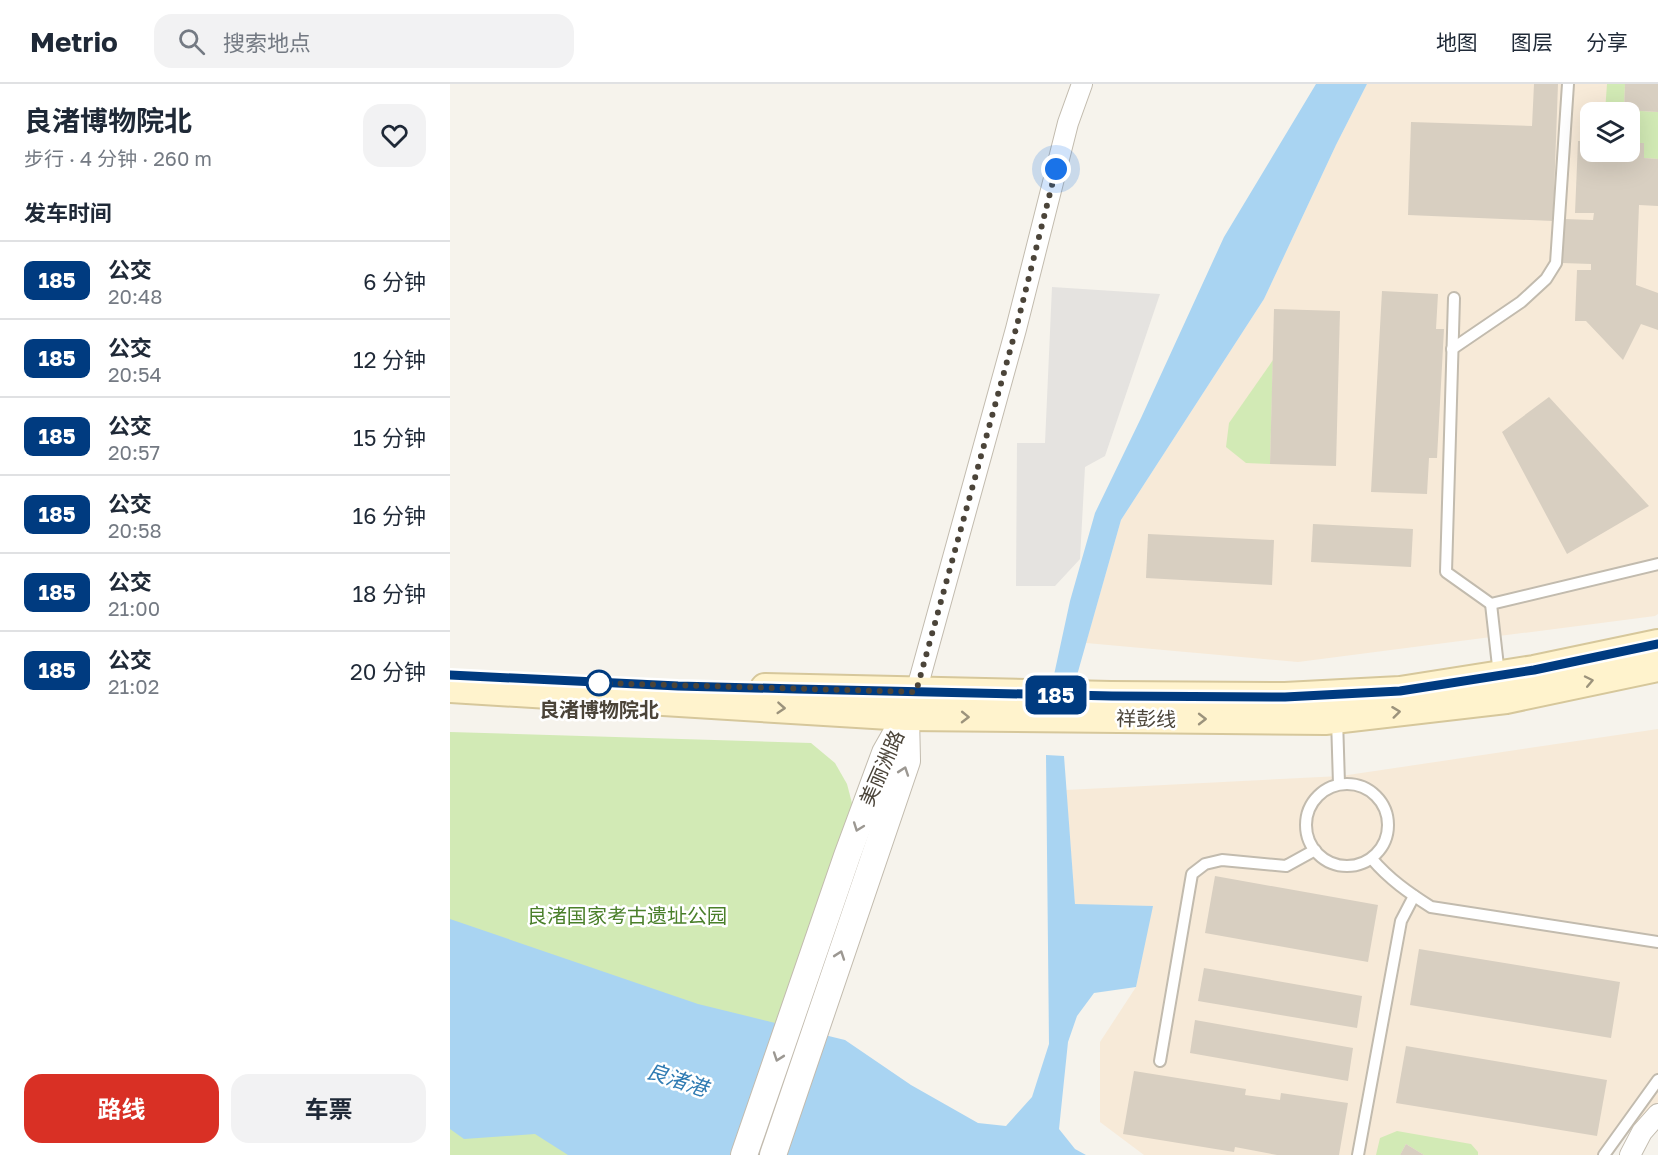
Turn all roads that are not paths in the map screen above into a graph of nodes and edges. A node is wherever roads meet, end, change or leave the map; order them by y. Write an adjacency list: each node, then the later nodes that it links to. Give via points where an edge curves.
1 (1082, 84): 12 (street, via 1068,123 1016,329)
2 (1568, 84): 4 (lane, via 1556,263 1546,279 1521,302)
3 (1454, 298): 4 (lane)
4 (1452, 349): 6 (lane, via 1446,572)
5 (1658, 564): 6 (lane)
6 (1491, 604): 10 (lane)
7 (1658, 644): 10 (main road, 祥彭线)
8 (1658, 667): 13 (main road, 祥彭线, one-way to 8, via 1506,699)
9 (450, 675): 12 (main road, 祥彭线, via 678,686)
10 (1499, 675): 12 (main road, 祥彭线, via 1400,691 1285,697 974,692)
11 (450, 688): 12 (main road, 祥彭线, one-way to 12)
12 (911, 704): 13 (main road, 祥彭线, one-way to 13, via 1147,719); 22 (street, 美丽洲路, one-way to 22, via 885,753); 23 (street, 美丽洲路, one-way to 12, via 908,761)
13 (1337, 719): 14 (lane)
14 (1340, 784): 15 (lane, via 1316,797 1309,809 1306,835); 16 (lane, via 1367,789 1386,809 1388,836)
15 (1315, 850): 16 (lane, via 1332,864 1346,867); 19 (lane, via 1286,866 1222,860 1205,864 1192,874)
16 (1372, 859): 17 (lane)
17 (1414, 896): 18 (lane, via 1431,907); 24 (lane, via 1401,921)
18 (1658, 942)
19 (1160, 1061)
20 (1658, 1080): 25 (lane)
21 (1658, 1114): 26 (street, via 1642,1132)
22 (744, 1155)
23 (773, 1155)
24 (1358, 1155)
25 (1604, 1155)
26 (1630, 1155)

